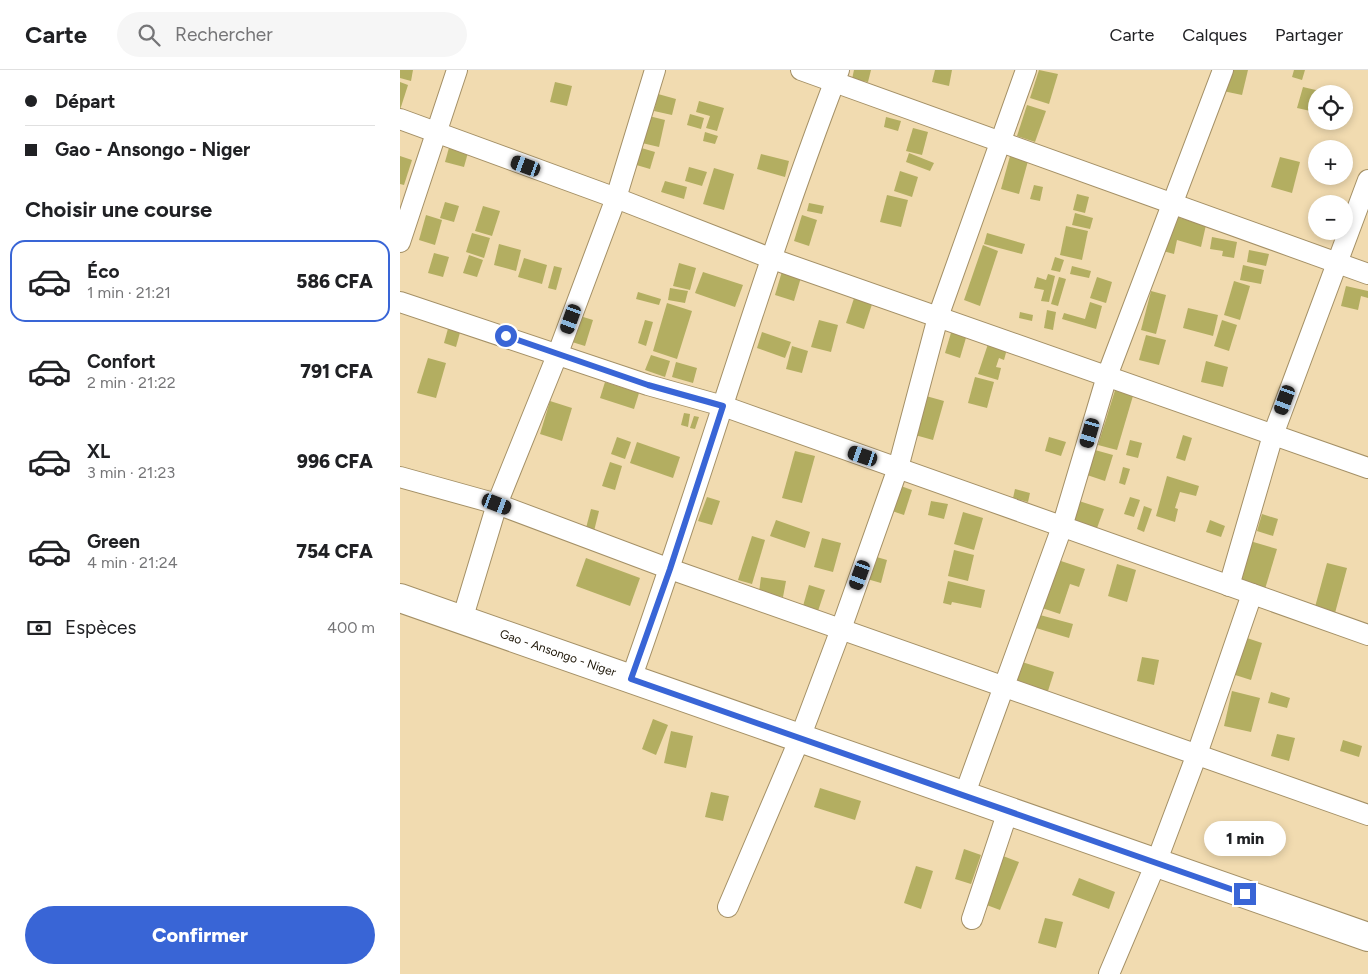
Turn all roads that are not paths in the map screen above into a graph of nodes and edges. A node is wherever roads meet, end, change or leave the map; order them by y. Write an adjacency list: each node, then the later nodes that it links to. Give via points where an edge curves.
1 (457, 70): 8 (street)
2 (655, 70): 11 (street)
3 (801, 70): 6 (street)
4 (1026, 70): 9 (street)
5 (1223, 70): 12 (street)
6 (837, 76): 9 (street); 14 (street)
7 (400, 119): 8 (street)
8 (436, 134): 11 (street); 13 (street)
9 (1000, 142): 12 (street); 18 (street)
10 (1368, 180): 15 (street)
11 (616, 198): 14 (street); 19 (street)
12 (1172, 203): 15 (street); 20 (street)
13 (400, 242)
14 (770, 258): 18 (street); 21 (street)
15 (1336, 262): 16 (street); 22 (street)
16 (1368, 274)
17 (400, 302): 19 (street)
18 (938, 317): 20 (street); 23 (street)
19 (558, 353): 21 (street, via 648,385); 26 (street)
20 (1107, 376): 22 (street); 27 (street)
21 (723, 406): 23 (street); 28 (street)
22 (1273, 435): 24 (street); 29 (street)
23 (898, 468): 27 (street); 33 (street)
24 (1368, 468)
25 (400, 477): 26 (street)
26 (497, 504): 28 (street); 32 (street)
27 (1062, 527): 29 (street); 36 (street)
28 (670, 569): 33 (street); 35 (street)
29 (1229, 586): 30 (street)
30 (1252, 594): 34 (street); 38 (street)
31 (400, 598): 32 (main road, Gao - Ansongo - Niger)
32 (462, 620): 35 (main road, Gao - Ansongo - Niger)
33 (840, 629): 36 (street); 37 (street)
34 (1368, 636)
35 (631, 679): 37 (main road, Gao - Ansongo - Niger)
36 (1004, 686): 38 (street); 39 (street)
37 (800, 738): 39 (main road, Gao - Ansongo - Niger); 43 (street)
38 (1197, 754): 41 (street); 42 (street)
39 (964, 796): 40 (main road, Gao - Ansongo - Niger)
40 (1008, 811): 42 (main road, Gao - Ansongo - Niger); 44 (street)
41 (1368, 815)
42 (1156, 863): 45 (main road, Gao - Ansongo - Niger); 46 (street)
43 (728, 907)
44 (972, 919)
45 (1368, 937)
46 (1109, 974)

